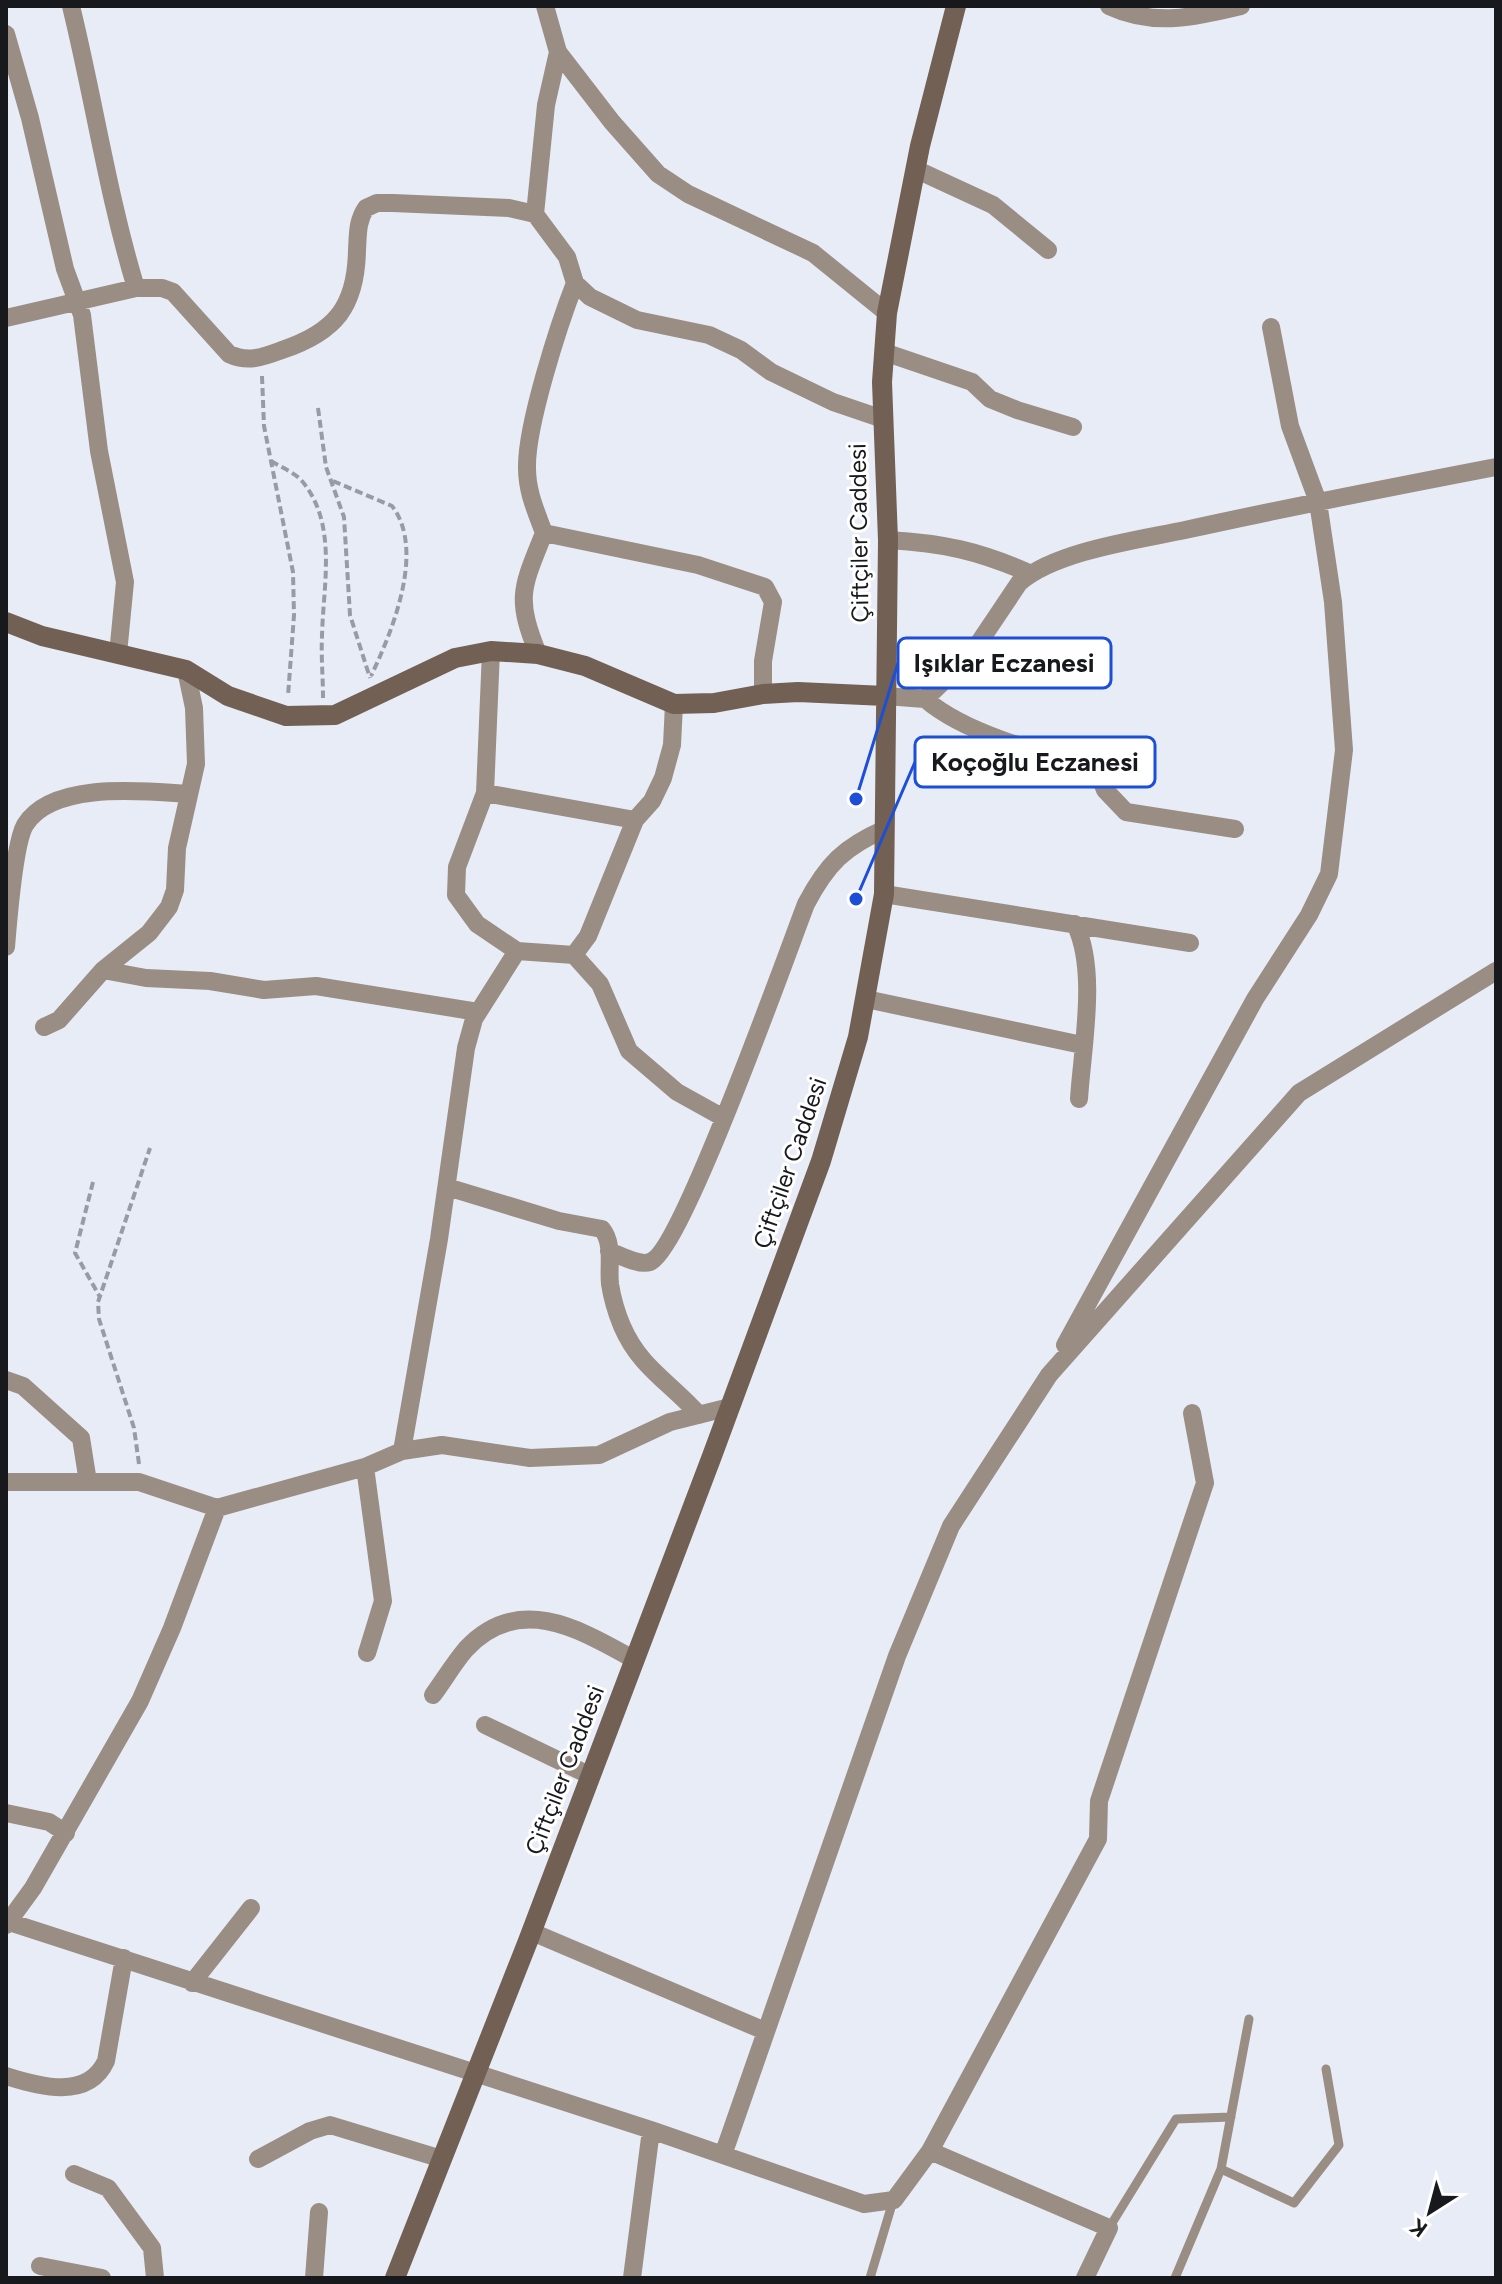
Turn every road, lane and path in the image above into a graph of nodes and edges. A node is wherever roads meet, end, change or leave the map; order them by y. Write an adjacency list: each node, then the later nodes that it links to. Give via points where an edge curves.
1 (71, 6): 12 (street)
2 (545, 6): 7 (street)
3 (956, 6): 8 (street, Çiftçiler Caddesi)
4 (1109, 6): 5 (street, via 1185,20)
5 (1241, 6)
6 (6, 34): 13 (street, via 65,269)
7 (558, 52): 9 (street, via 546,105); 14 (street, via 658,174 688,194 813,253)
8 (915, 169): 10 (street, via 993,205); 14 (street, Çiftçiler Caddesi)
9 (535, 214): 11 (street, via 567,257); 18 (street, via 393,203 366,208 358,228 354,291 345,308 318,334)
10 (1048, 250)
11 (575, 283): 20 (street, via 608,308 637,320 709,335 833,402); 26 (street, via 527,452 531,500)
12 (136, 288): 13 (street); 18 (street, via 173,292 229,354)
13 (78, 301): 15 (street); 31 (street, via 99,451 125,582)
14 (887, 313): 17 (street, Çiftçiler Caddesi)
15 (6, 318)
16 (1271, 327): 25 (street, via 1290,426)
17 (884, 352): 20 (street, Çiftçiler Caddesi); 21 (street, via 972,382 990,399 1017,410)
18 (261, 358): 22 (path)
19 (318, 408): 24 (path, via 321,445)
20 (883, 419): 27 (street, Çiftçiler Caddesi)
21 (1073, 427)
22 (270, 460): 39 (path, via 293,572); 40 (path, via 301,480 316,505 324,537)
23 (1496, 467): 25 (street)
24 (332, 481): 34 (path, via 348,543 350,615); 34 (path, via 392,506 401,526 404,584)
25 (1318, 502): 28 (street, via 1148,538); 65 (street, via 1333,602 1344,750 1329,874)
26 (544, 533): 32 (street, via 522,587 521,604); 35 (street, via 698,565 765,587 773,602)
27 (888, 540): 28 (street, via 961,547); 36 (street, Çiftçiler Caddesi)
28 (1029, 573): 37 (street, via 970,656)
29 (6, 622): 31 (street)
30 (491, 651): 32 (street); 34 (street); 41 (street)
31 (118, 654): 33 (street)
32 (538, 654): 38 (street, via 585,666)
33 (186, 670): 39 (street, via 228,696); 42 (street, via 197,738)
34 (372, 687): 40 (street, via 335,715)
35 (763, 694): 36 (street); 38 (street)
36 (885, 696): 37 (street); 44 (street, Çiftçiler Caddesi)
37 (925, 699): 45 (street, via 973,728 1096,767 1105,790 1126,812)
38 (674, 704): 43 (street, via 672,745 663,778)
39 (286, 716): 40 (street)
40 (324, 716)
41 (485, 793): 43 (street); 50 (street, via 457,867 456,895 477,924)
42 (188, 794): 49 (street, via 92,792 36,811 19,838); 52 (street, via 169,907 149,933)
43 (635, 820): 51 (street, via 588,936)
44 (885, 829): 46 (street, Çiftçiler Caddesi); 59 (street, via 852,844 822,874)
45 (1235, 829)
46 (884, 894): 47 (street); 54 (street, Çiftçiler Caddesi)
47 (1075, 924): 48 (street); 57 (street, via 1087,985)
48 (1190, 943)
49 (6, 947)
50 (517, 951): 51 (street); 55 (street)
51 (574, 955): 59 (street, via 600,984 629,1051 677,1092)
52 (103, 970): 55 (street, via 264,990 316,986); 56 (street, via 71,1009)
53 (1496, 971): 65 (street, via 1299,1093)
54 (866, 999): 57 (street); 67 (street, Çiftçiler Caddesi, via 821,1161)
55 (478, 1012): 62 (street, via 462,1071)
56 (44, 1027)
57 (1082, 1045): 58 (street)
58 (1079, 1099)
59 (722, 1117): 63 (street, via 703,1172 668,1244 645,1263)
60 (150, 1148): 64 (path)
61 (93, 1182): 64 (path, via 75,1253)
62 (447, 1187): 63 (street, via 602,1229); 70 (street)
63 (609, 1251): 69 (street, via 610,1285 640,1362)
64 (100, 1297): 74 (path, via 99,1319 134,1428)
65 (1049, 1375): 89 (street, via 951,1526 897,1656)
66 (6, 1380): 73 (street, via 23,1386 81,1438)
67 (730, 1407): 69 (street); 77 (street, Çiftçiler Caddesi)
68 (1192, 1413): 95 (street, via 1205,1483 1099,1801 1098,1839)
69 (699, 1415): 70 (street, via 670,1422 599,1455 530,1458 442,1445)
70 (402, 1451): 71 (street)
71 (365, 1467): 75 (street); 76 (street, via 383,1601)
72 (6, 1482): 73 (street)
73 (88, 1482): 74 (street)
74 (139, 1482): 75 (street)
75 (217, 1508): 82 (street, via 140,1701)
76 (367, 1653)
77 (635, 1660): 78 (street, via 549,1619 519,1620 493,1628 467,1648); 80 (street, Çiftçiler Caddesi)
78 (433, 1695)
79 (485, 1725): 80 (street)
80 (591, 1776): 85 (street, Çiftçiler Caddesi)
81 (6, 1813): 82 (street, via 49,1822)
82 (66, 1833): 84 (street)
83 (251, 1908): 87 (street)
84 (7, 1923): 86 (street)
85 (532, 1932): 89 (street); 91 (street, Çiftçiler Caddesi)
86 (124, 1958): 87 (street); 92 (street, via 100,2075 80,2088 30,2084)
87 (192, 1983): 91 (street)
88 (1249, 2019): 93 (lane)
89 (765, 2031): 96 (street)
90 (1326, 2069): 99 (lane, via 1339,2145 1294,2203)
91 (476, 2073): 94 (street); 98 (street, Çiftçiler Caddesi)
92 (6, 2076)
93 (1231, 2117): 99 (lane); 103 (lane, via 1176,2119)
94 (651, 2130): 96 (street); 109 (street)
95 (930, 2151): 101 (street); 103 (street)
96 (723, 2155): 101 (street, via 864,2204)
97 (258, 2159): 98 (street, via 330,2125)
98 (442, 2159): 108 (street, Çiftçiler Caddesi)
99 (1221, 2169): 112 (lane)
100 (74, 2174): 106 (street, via 108,2188 152,2248)
101 (894, 2200): 110 (lane)
102 (319, 2212): 107 (street)
103 (1109, 2228): 111 (street)
104 (40, 2266): 105 (street)
105 (102, 2278)
106 (155, 2278)
107 (314, 2278)
108 (395, 2278)
109 (632, 2278)
110 (870, 2278)
111 (1085, 2278)
112 (1175, 2278)

